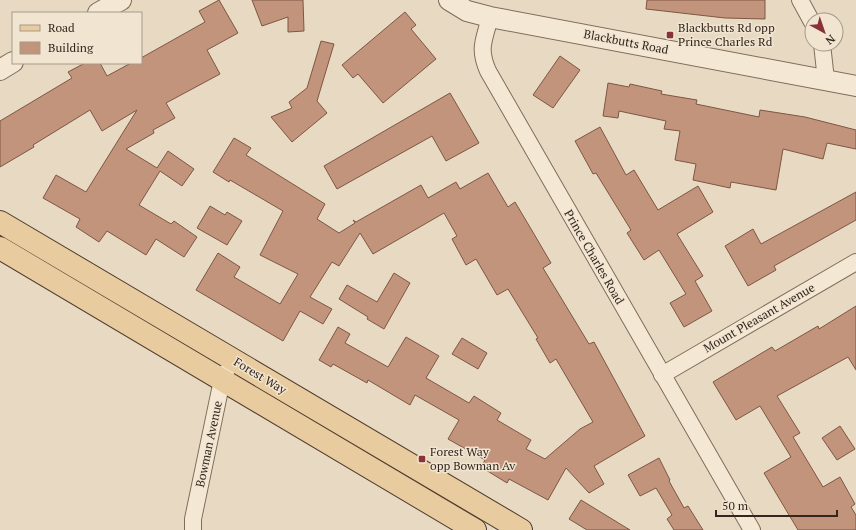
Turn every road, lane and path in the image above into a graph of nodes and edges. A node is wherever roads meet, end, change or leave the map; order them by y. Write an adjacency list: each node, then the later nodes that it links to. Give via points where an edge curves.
1 (121, 0): 4 (street)
2 (449, 0): 6 (street, via 466,11)
3 (800, 0): 5 (street)
4 (100, 12)
5 (807, 12)
6 (490, 17): 10 (street, Blackbutts Road); 16 (street, Prince Charles Road, via 482,57 488,72)
7 (823, 52): 10 (street)
8 (12, 63): 9 (street)
9 (0, 70)
10 (826, 80): 11 (street, Blackbutts Road)
11 (856, 86)
12 (0, 222): 15 (main road, Forest Way)
13 (0, 248): 17 (main road, Forest Way)
14 (856, 262): 16 (street, Mount Pleasant Avenue)
15 (233, 360): 17 (street, Bowman Avenue); 20 (main road, Forest Way)
16 (662, 375): 21 (street, Prince Charles Road)
17 (222, 380): 18 (street, Bowman Avenue, via 193,519); 19 (main road, Forest Way)
18 (193, 530)
19 (475, 530)
20 (521, 530)
21 (752, 530)

